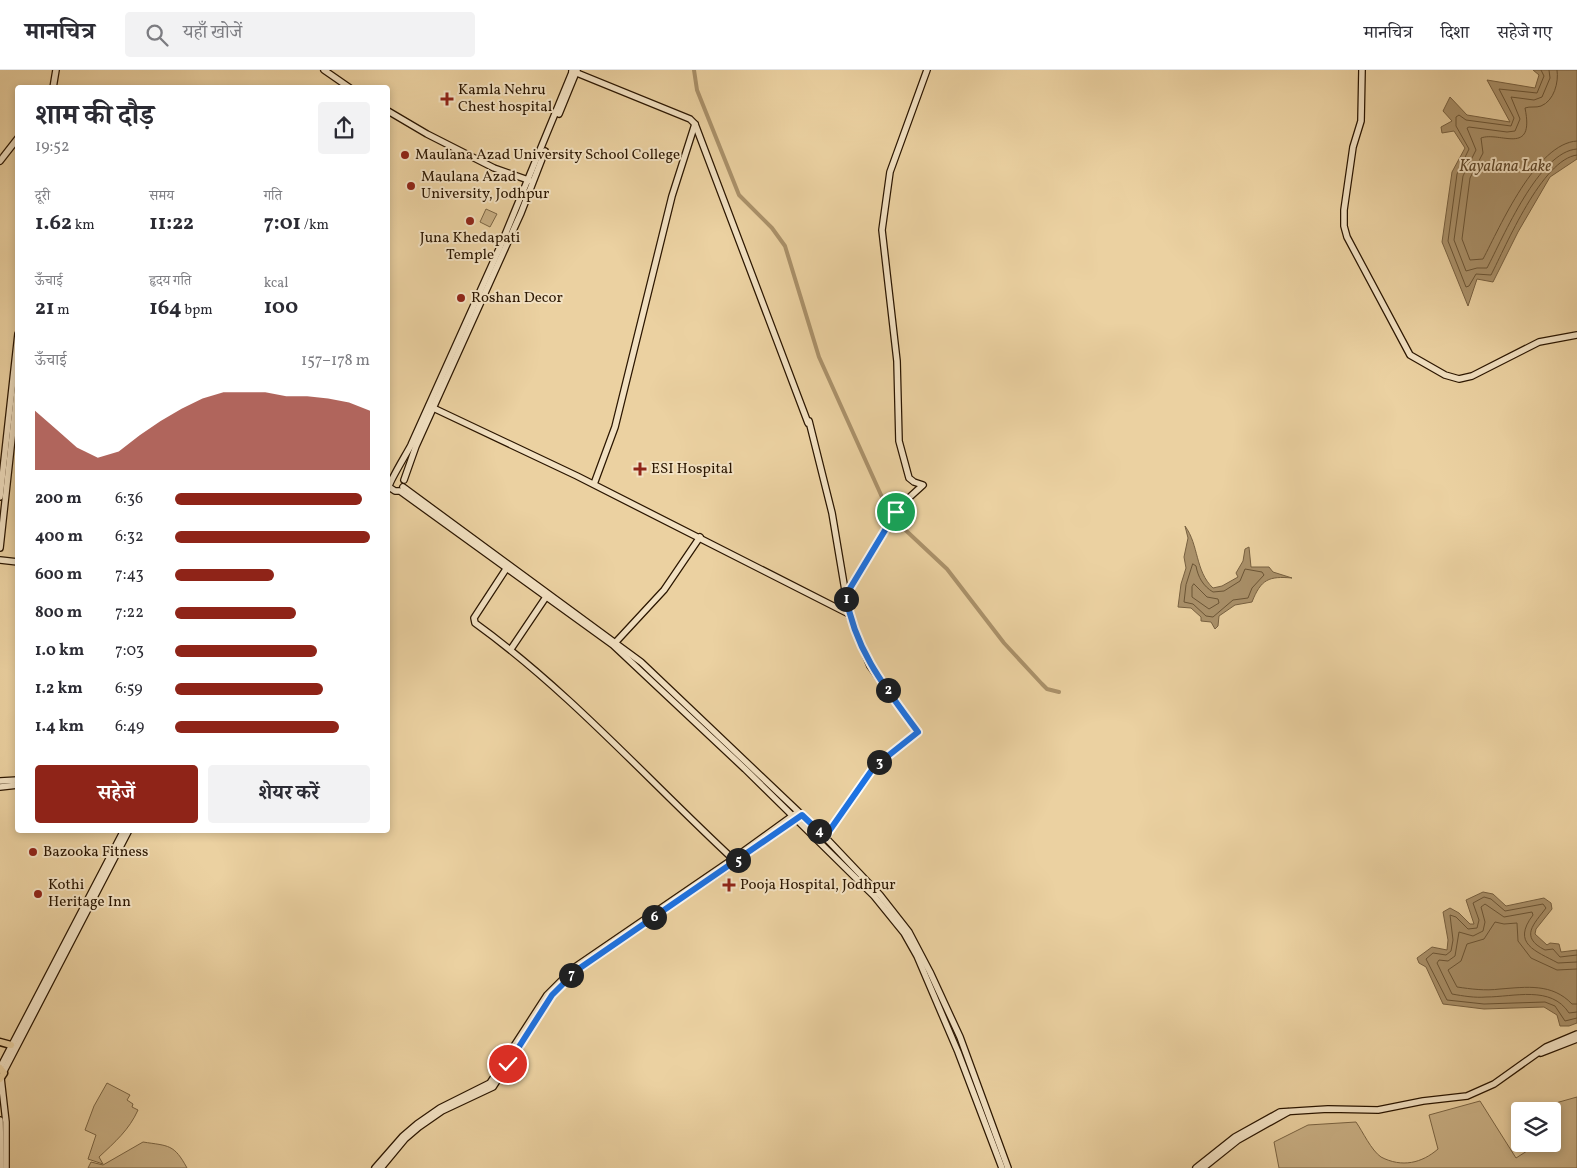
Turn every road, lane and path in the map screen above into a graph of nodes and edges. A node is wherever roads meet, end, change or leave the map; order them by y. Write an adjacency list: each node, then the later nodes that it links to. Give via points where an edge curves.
1 (56, 70): 7 (street)
2 (324, 70): 8 (street)
3 (329, 70): 9 (street)
4 (927, 70): 31 (street, via 890,172 882,230 897,361 901,448 909,478 924,485 902,505)
5 (1362, 70): 15 (street, via 1361,121 1353,147 1344,226 1410,355 1445,375 1459,379 1472,376 1539,342)
6 (575, 71): 11 (street, via 690,119); 14 (street)
7 (54, 85)
8 (346, 85)
9 (351, 85)
10 (390, 113): 14 (street, via 426,136 494,168)
11 (695, 124): 21 (street, via 672,197 615,427); 31 (street, via 809,420 832,514)
12 (15, 142): 13 (street)
13 (0, 161)
14 (531, 181): 17 (street, via 521,213)
15 (1577, 335)
16 (15, 361): 25 (street)
17 (431, 407): 19 (street, via 401,467); 21 (street); 23 (street)
18 (15, 410): 27 (street)
19 (390, 480)
20 (390, 480): 23 (street, via 398,476)
21 (594, 484): 26 (street)
22 (390, 487): 23 (street)
23 (400, 487): 24 (street); 30 (street)
24 (390, 492)
25 (0, 497)
26 (700, 537): 33 (street); 34 (street, via 664,590)
27 (0, 548)
28 (0, 560): 29 (street)
29 (15, 562)
30 (507, 567): 32 (street); 34 (street); 35 (street, via 474,620)
31 (846, 595): 33 (street)
32 (546, 597): 34 (street); 35 (street)
33 (849, 614): 43 (street, via 870,666 918,732 874,767)
34 (614, 644): 40 (street, via 653,673)
35 (511, 649): 44 (street)
36 (15, 780): 37 (street)
37 (0, 781)
38 (15, 785): 39 (street)
39 (0, 787)
40 (797, 816): 43 (street); 44 (street); 57 (street, via 577,970 552,995 493,1087 425,1123 405,1139); 58 (street, via 874,896 904,933 947,1025)
41 (122, 833): 48 (street)
42 (127, 833): 50 (street)
43 (825, 837): 59 (street, via 880,895 909,932 960,1037)
44 (733, 859): 56 (street, via 574,967 547,995 490,1083 416,1124)
45 (1577, 1034): 49 (street)
46 (1577, 1039): 49 (street)
47 (0, 1042): 48 (main road)
48 (11, 1045): 50 (street)
49 (1532, 1056): 52 (street, via 1494,1084 1467,1096 1378,1110)
50 (2, 1070): 51 (main road)
51 (0, 1078): 55 (street, via 6,1122)
52 (1288, 1112): 60 (street, via 1278,1113 1251,1126); 61 (street, via 1238,1140)
53 (0, 1120): 54 (street)
54 (0, 1168)
55 (6, 1168)
56 (375, 1168)
57 (381, 1168)
58 (1002, 1168)
59 (1008, 1168)
60 (1196, 1168)
61 (1203, 1168)

